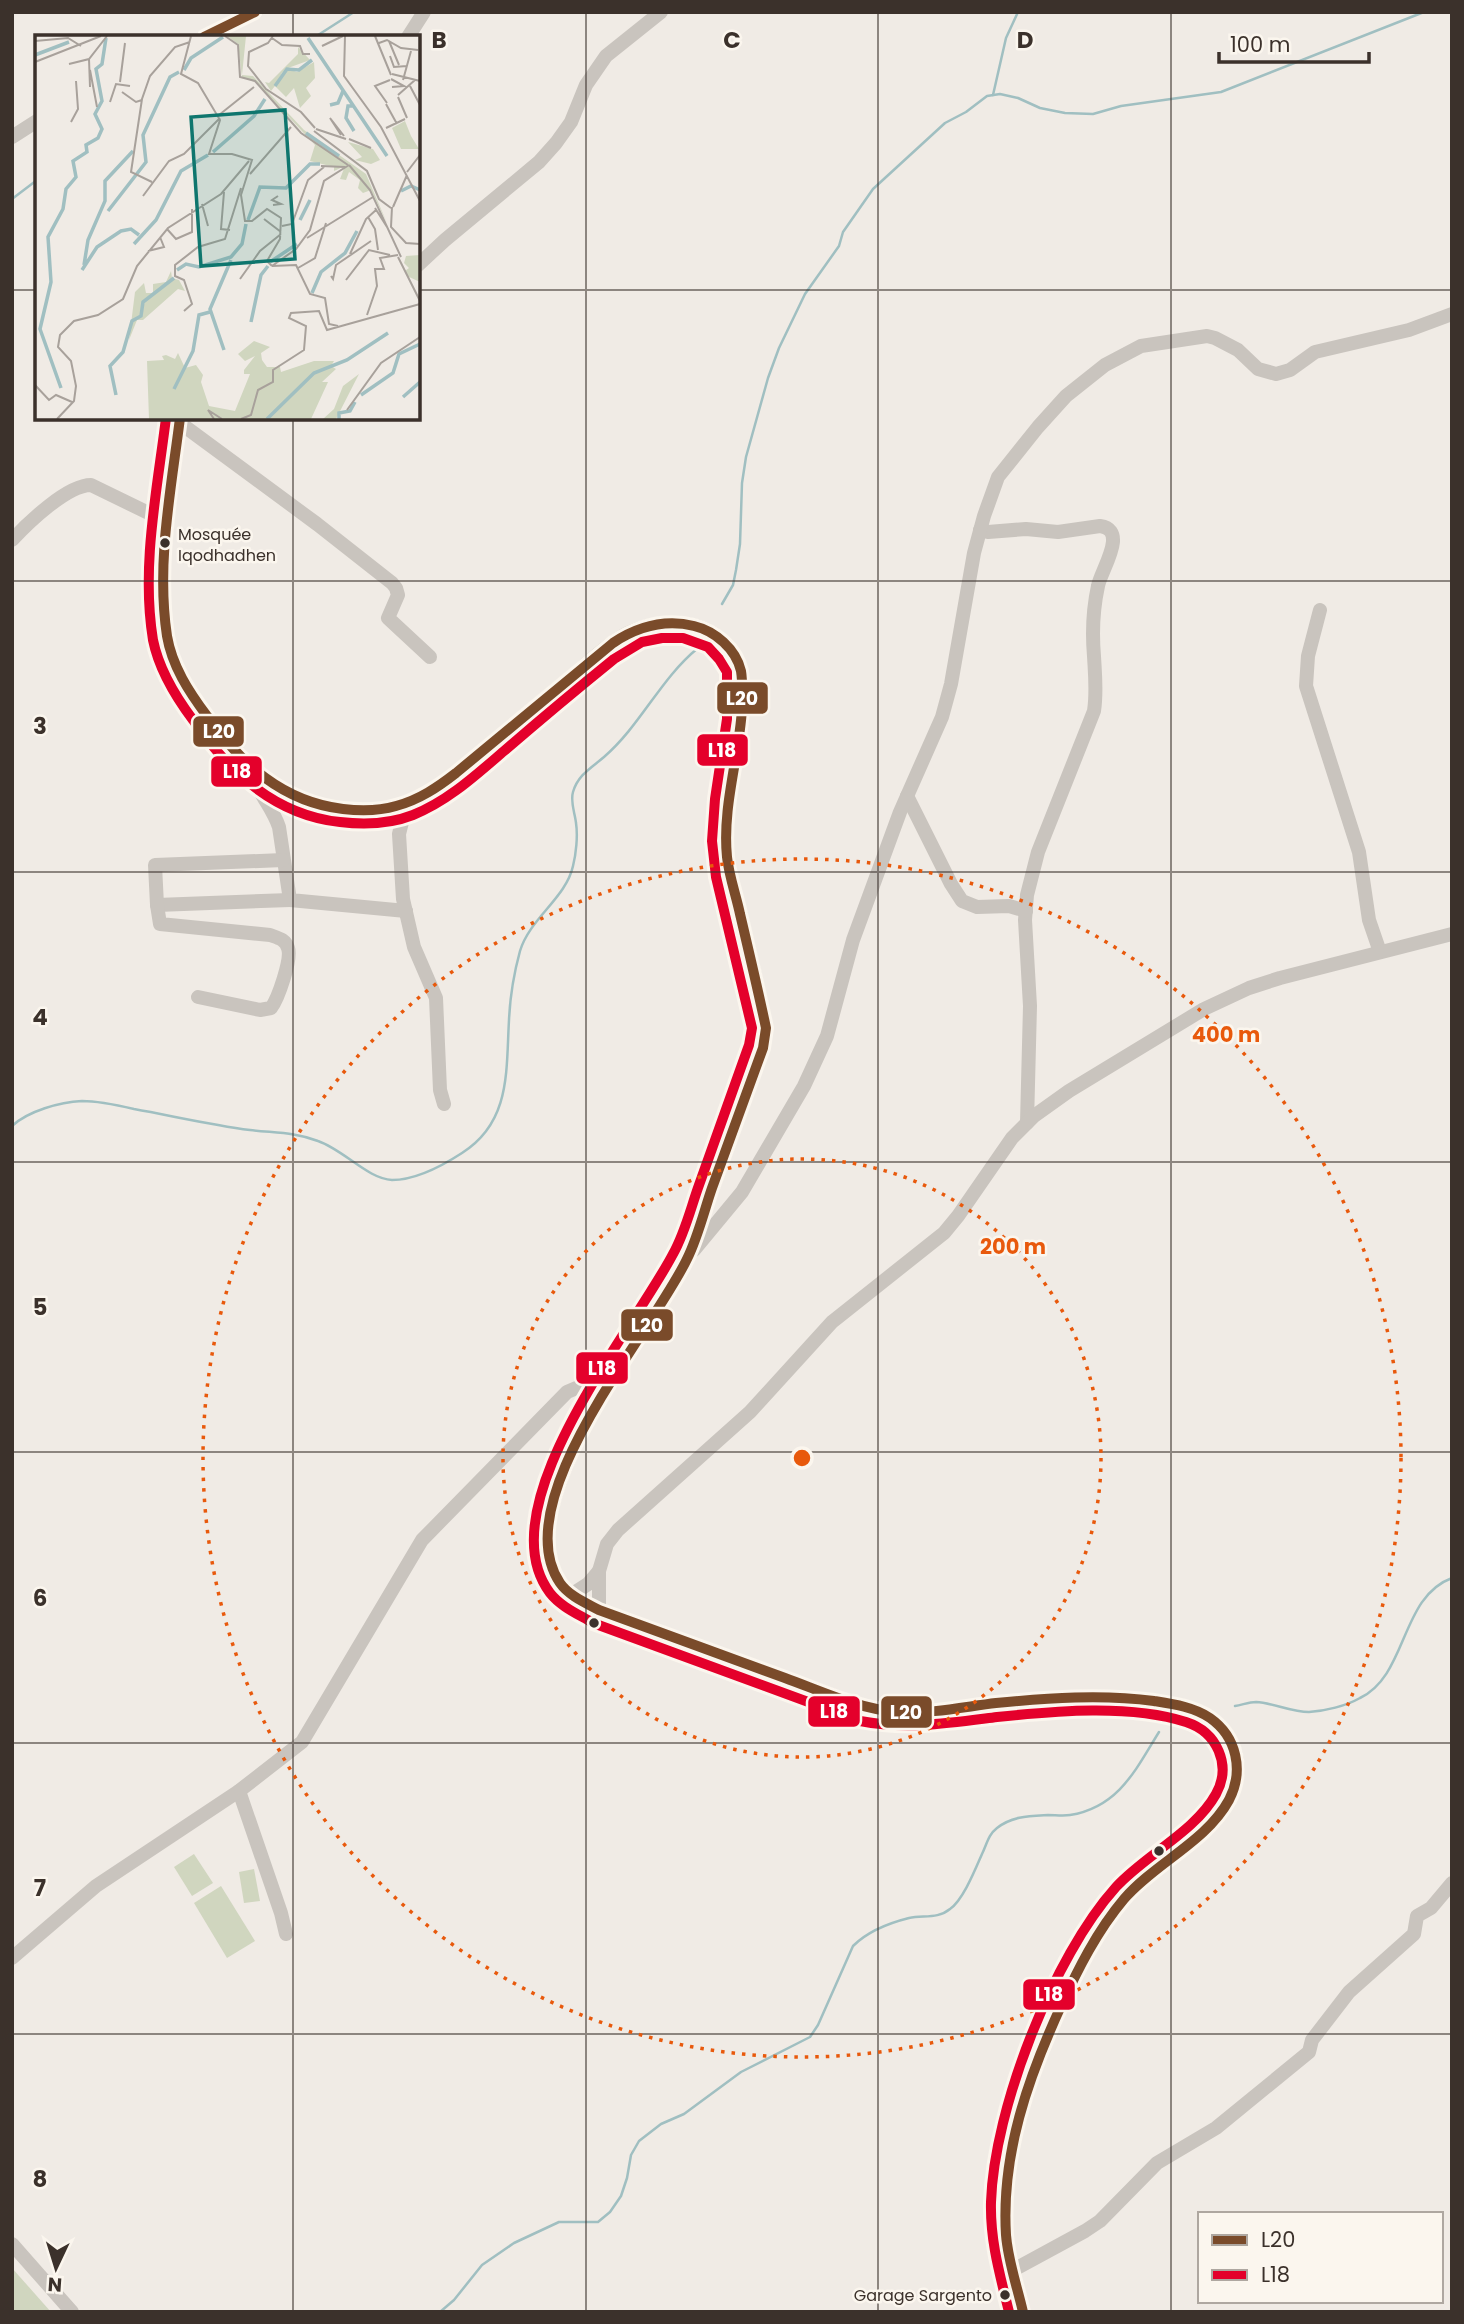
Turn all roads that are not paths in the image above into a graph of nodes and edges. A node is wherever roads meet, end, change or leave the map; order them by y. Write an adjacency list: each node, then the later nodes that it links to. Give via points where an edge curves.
1 (256, 12): 4 (street)
2 (424, 12): 5 (street)
3 (661, 12): 8 (street, via 606,56 586,85 571,122 539,162)
4 (207, 35)
5 (409, 35)
6 (35, 122): 7 (street)
7 (12, 137)
8 (420, 263)
9 (1452, 314): 12 (street, via 1409,330 1315,352 1276,374 1258,369 1238,350 1207,336 1155,342 1128,351 1080,384 1030,437 998,477)
10 (180, 421): 11 (street); 15 (street, via 396,587 397,599 387,618)
11 (167, 522): 13 (street, via 86,485 55,503); 16 (street, via 164,613 173,660 213,727)
12 (980, 530): 17 (street, via 942,717); 23 (street, via 1058,532 1100,526 1110,531 1113,543 1094,605 1094,711 1038,852)
13 (12, 540)
14 (1320, 610): 25 (street, via 1306,686 1359,852 1369,920)
15 (430, 657)
16 (254, 771): 18 (street, via 276,789 324,807 372,810); 19 (street, via 258,789 279,827)
17 (907, 796): 23 (street, via 962,901 976,908 1009,906); 29 (street, via 853,940 827,1036 804,1086 742,1192)
18 (407, 802): 22 (street, via 399,834); 29 (street, via 448,779 625,635 646,625 696,626 715,634 730,650 740,668 742,718 729,800 727,859 766,1028 763,1048)
19 (283, 860): 20 (street); 21 (street, via 155,865)
20 (290, 900): 21 (street); 22 (street)
21 (157, 905): 26 (street, via 163,925 270,935 282,939 288,948 284,977 271,1008 260,1010)
22 (406, 911): 27 (street, via 419,962 436,998)
23 (1026, 911): 28 (street, via 1030,1006)
24 (1452, 934): 25 (street)
25 (1380, 953): 28 (street, via 1293,974 1227,998 1069,1091)
26 (198, 997)
27 (444, 1104)
28 (1027, 1123): 31 (street, via 944,1233 832,1322 750,1412 618,1530 607,1544)
29 (687, 1259): 30 (street)
30 (618, 1370): 32 (street, via 578,1438 549,1516 549,1562); 34 (street, via 567,1392 422,1540 302,1741)
31 (599, 1571): 32 (street); 33 (street)
32 (571, 1595): 33 (street)
33 (599, 1610): 39 (street, via 825,1694 889,1713 1043,1699 1101,1699 1192,1709 1226,1731 1236,1764 1235,1785 1224,1807 1118,1906 1080,1965 1036,2060 1020,2108 1009,2167 1006,2235)
34 (239, 1791): 36 (street); 37 (street, via 96,1886)
35 (1452, 1883): 39 (street, via 1431,1908 1417,1916 1414,1934 1342,2001 1308,2052 1216,2128 1157,2163 1100,2221)
36 (286, 1934)
37 (12, 1958)
38 (12, 2244): 40 (street)
39 (1013, 2270): 41 (street)
40 (72, 2312)
41 (1023, 2312)

